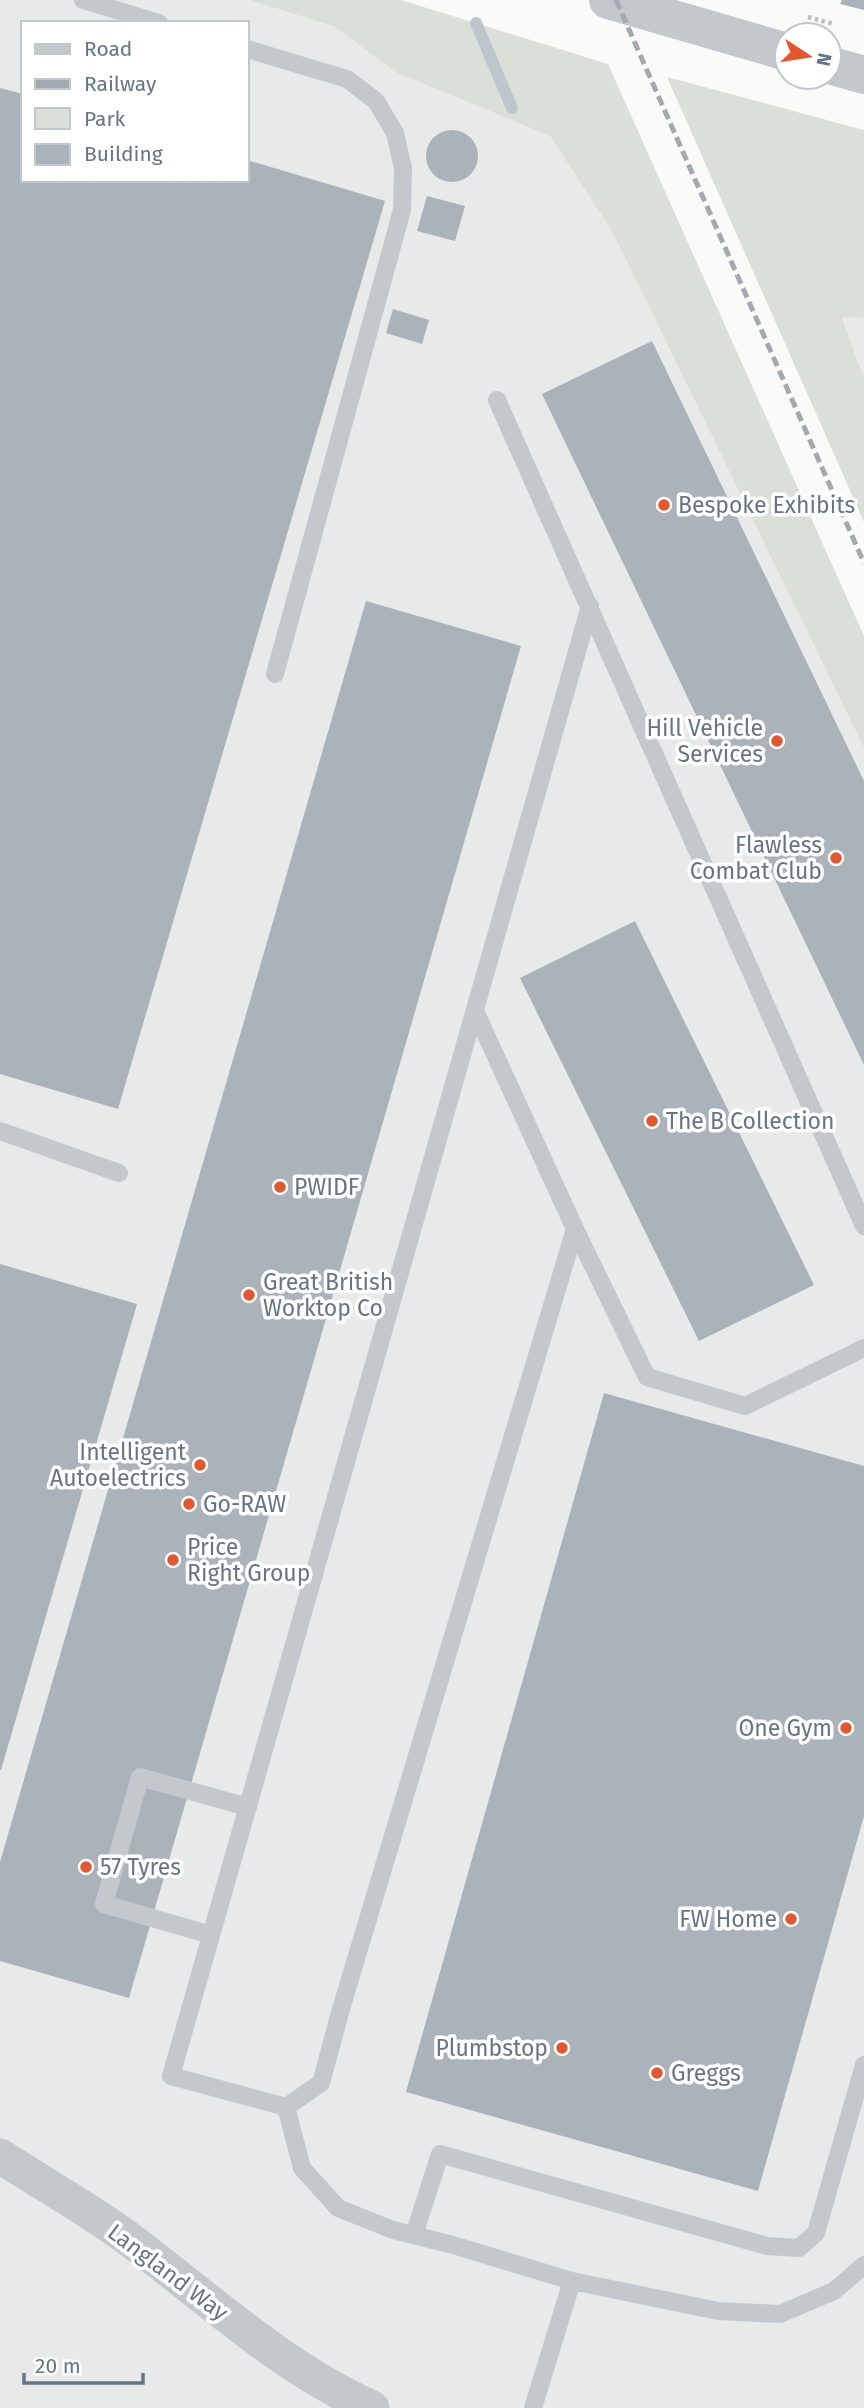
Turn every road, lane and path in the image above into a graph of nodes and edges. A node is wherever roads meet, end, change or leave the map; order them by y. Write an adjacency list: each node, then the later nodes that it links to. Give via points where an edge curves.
1 (83, 0): 3 (lane)
2 (608, 0): 4 (street)
3 (152, 21)
4 (773, 48)
5 (248, 49): 10 (lane, via 347,79 376,101 395,133 403,168 402,210)
6 (843, 69): 7 (street)
7 (864, 75)
8 (497, 400): 9 (lane)
9 (590, 606): 11 (lane); 14 (lane)
10 (275, 674)
11 (475, 1011): 15 (lane); 17 (lane)
12 (0, 1130): 13 (lane)
13 (119, 1173)
14 (864, 1226)
15 (575, 1228): 16 (lane, via 647,1377 745,1406); 20 (lane, via 321,2083)
16 (864, 1348)
17 (248, 1807): 18 (lane); 18 (lane, via 140,1777 104,1904)
18 (211, 1935): 20 (lane, via 171,2077)
19 (864, 2066): 22 (lane, via 816,2233 799,2248 767,2246 439,2154)
20 (286, 2107): 22 (lane, via 302,2168 338,2208)
21 (0, 2155): 25 (street, Langland Way, via 121,2234 263,2345)
22 (414, 2235): 24 (lane)
23 (864, 2265): 24 (lane, via 834,2291 780,2314 718,2311)
24 (572, 2281): 26 (lane)
25 (350, 2404)
26 (533, 2408)

